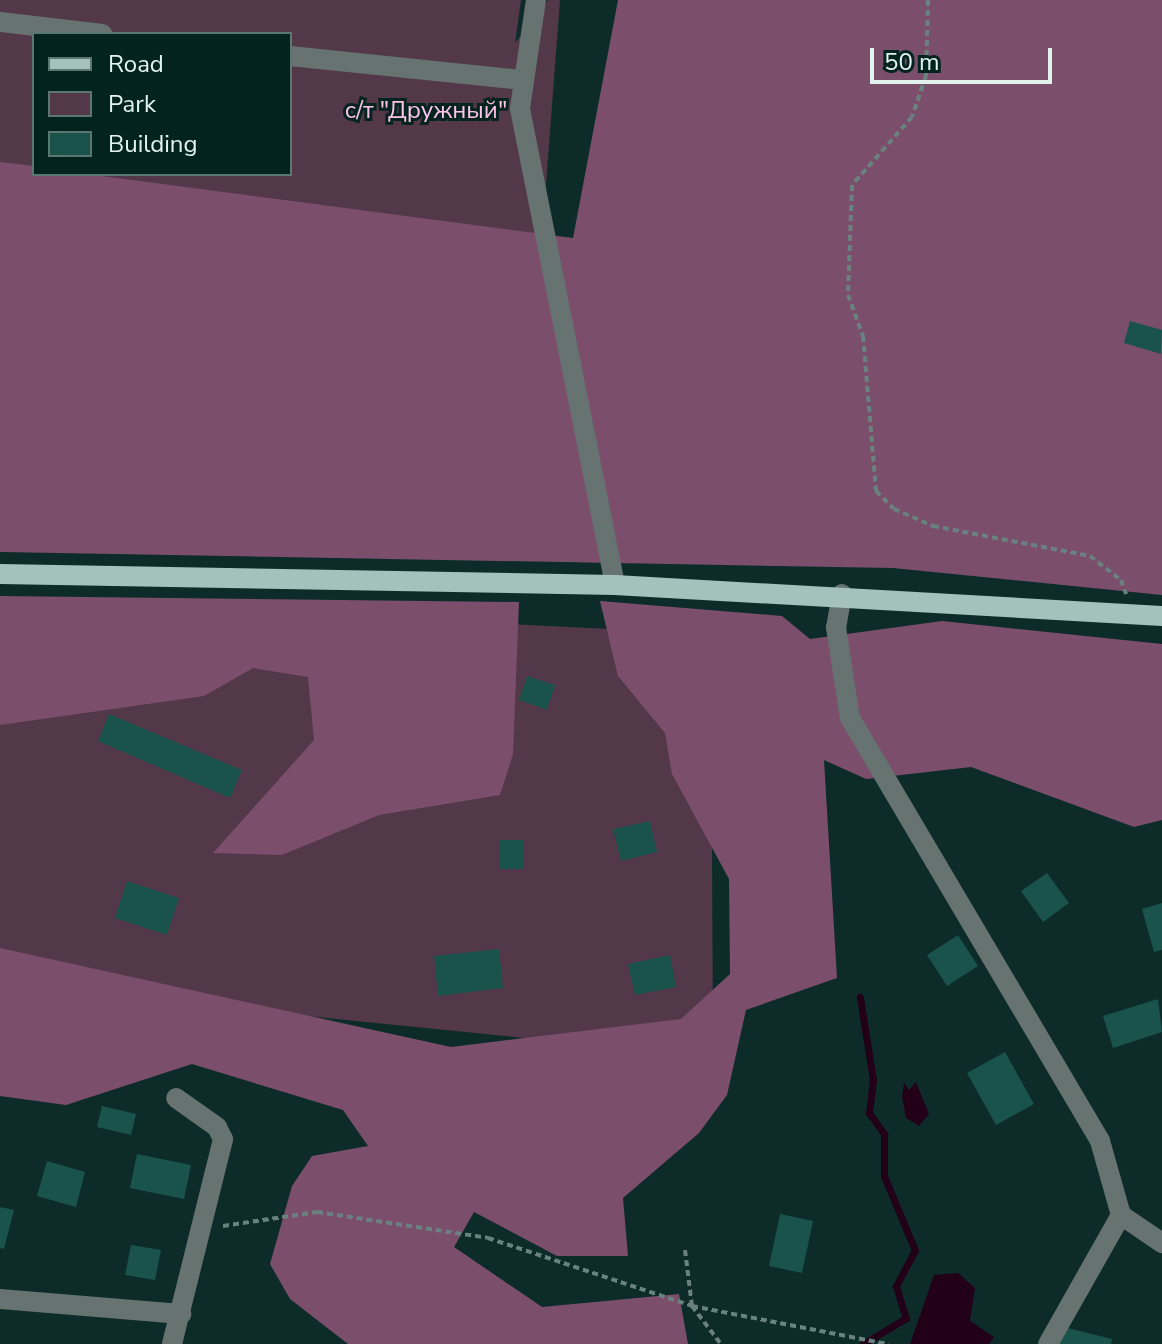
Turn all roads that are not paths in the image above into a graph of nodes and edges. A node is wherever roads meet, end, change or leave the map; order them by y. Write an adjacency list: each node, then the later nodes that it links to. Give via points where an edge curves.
1 (536, 0): 5 (street)
2 (0, 22): 3 (street)
3 (85, 32)
4 (292, 56): 5 (street)
5 (524, 80): 7 (street, via 520,109)
6 (0, 574): 7 (main road)
7 (615, 585): 8 (main road)
8 (842, 594): 9 (main road); 11 (street, via 836,627 850,718 1100,1141)
9 (1162, 616)
10 (176, 1098): 14 (street, via 217,1127 223,1139)
11 (1121, 1215): 12 (street); 16 (street)
12 (1162, 1243)
13 (0, 1299): 14 (street)
14 (181, 1314): 15 (street)
15 (172, 1344)
16 (1048, 1344)

